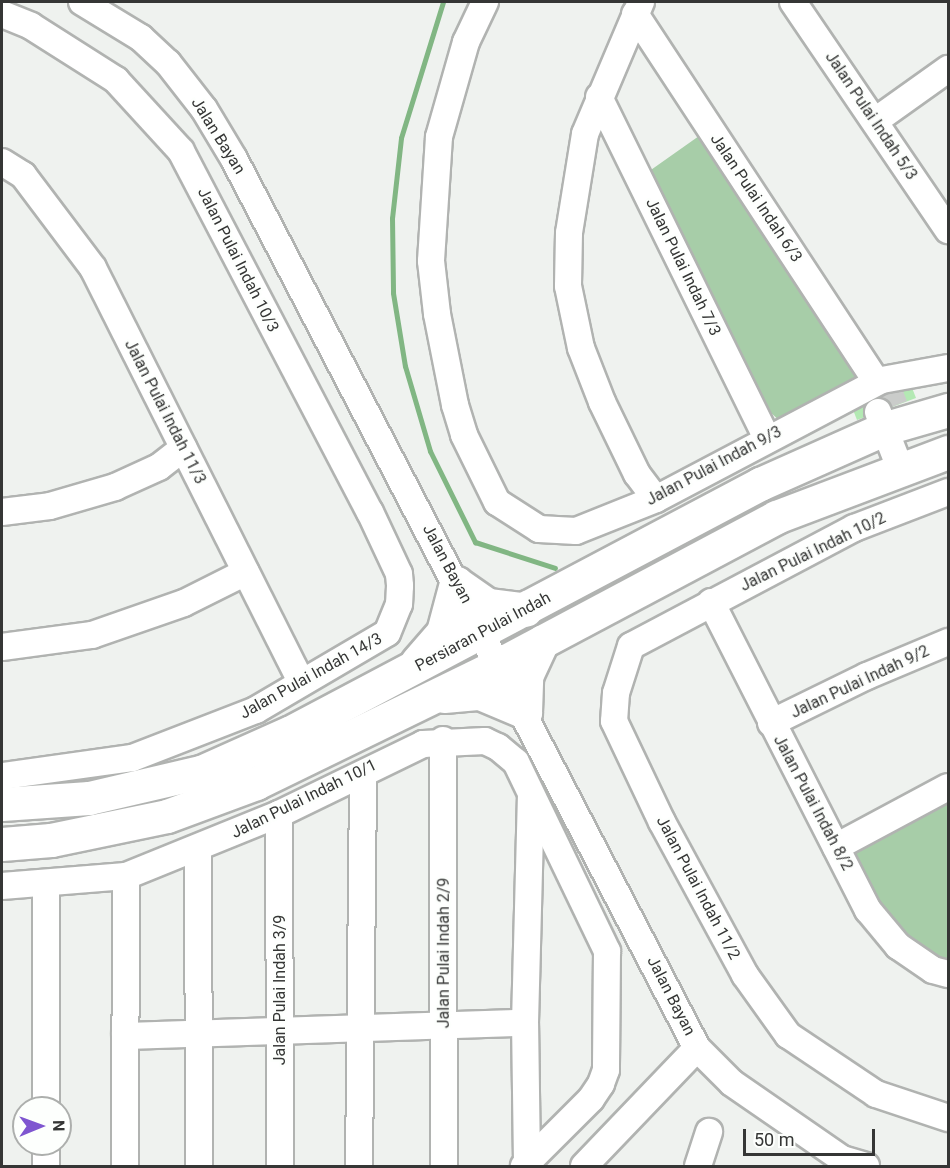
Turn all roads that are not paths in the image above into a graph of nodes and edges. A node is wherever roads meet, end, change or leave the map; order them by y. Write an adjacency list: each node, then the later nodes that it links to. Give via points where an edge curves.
1 (82, 2): 23 (street, Jalan Bayan, via 141,38 168,63 204,109 307,296)
2 (485, 2): 19 (street, Jalan Pulai Indah 9/3, via 466,42 439,138 431,226 437,314 464,435 497,502 539,529 576,531)
3 (793, 2): 8 (street, Jalan Pulai Indah 5/3)
4 (638, 8): 7 (street); 12 (street, Jalan Pulai Indah 6/3)
5 (2, 14): 22 (street, Jalan Pulai Indah 10/3, via 31,26 116,80 181,151)
6 (948, 69): 8 (street)
7 (599, 97): 14 (street, Jalan Pulai Indah 7/3); 19 (street, via 585,134 574,187 568,286 581,348 602,402 638,474)
8 (875, 121): 10 (street, Jalan Pulai Indah 5/3)
9 (2, 162): 15 (street, Jalan Pulai Indah 11/3, via 22,176 93,268)
10 (948, 230)
11 (948, 369): 12 (street, Jalan Pulai Indah 9/3)
12 (884, 403): 13 (main road, Persiaran Pulai Indah); 14 (street, Jalan Pulai Indah 9/3); 17 (street, Jalan Pulai Indah 6/3); 25 (main road, Persiaran Pulai Indah, via 760,484)
13 (948, 410)
14 (767, 438): 19 (street, Jalan Pulai Indah 9/3)
15 (183, 448): 20 (street, via 159,467 115,487 50,506); 21 (street, Jalan Pulai Indah 11/3)
16 (948, 452): 17 (main road, Persiaran Pulai Indah)
17 (906, 466): 27 (main road, Persiaran Pulai Indah, via 776,517)
18 (948, 492): 24 (street, Jalan Pulai Indah 10/2, via 854,528)
19 (656, 499)
20 (2, 512)
21 (246, 572): 29 (street, via 184,603 92,635); 31 (street, Jalan Pulai Indah 11/3)
22 (399, 574): 31 (street, Jalan Pulai Indah 14/3, via 399,604 387,633)
23 (456, 583): 25 (main road, via 488,605); 26 (street, Jalan Bayan); 32 (main road, via 443,632)
24 (711, 602): 34 (street, Jalan Pulai Indah 8/2); 57 (street, Jalan Pulai Indah 11/2, via 631,646 616,693 614,721 662,822 745,975 788,1035 876,1094)
25 (526, 609): 26 (main road, Persiaran Pulai Indah)
26 (484, 632): 30 (street, Jalan Bayan); 32 (main road, Persiaran Pulai Indah)
27 (542, 641): 30 (main road, Persiaran Pulai Indah); 33 (main road, via 526,676)
28 (948, 642): 34 (street, Jalan Pulai Indah 9/2)
29 (2, 647)
30 (500, 664): 32 (main road, Persiaran Pulai Indah); 33 (street, Jalan Bayan)
31 (301, 682): 37 (street, Jalan Pulai Indah 14/3, via 256,710 132,758)
32 (410, 688): 33 (main road, via 480,693); 40 (main road, Persiaran Pulai Indah, via 291,732 201,772 89,798); 42 (main road, Persiaran Pulai Indah, via 256,783 167,816 51,840)
33 (525, 712): 55 (street, Jalan Bayan)
34 (771, 723): 43 (street, Jalan Pulai Indah 8/2)
35 (443, 740): 36 (street, Jalan Pulai Indah 10/1, via 387,758); 39 (street, Jalan Pulai Indah 10/1, via 485,741 516,762); 50 (street, Jalan Pulai Indah 2/9)
36 (363, 774): 41 (street, Jalan Pulai Indah 10/1); 51 (street)
37 (2, 776)
38 (948, 788): 43 (street)
39 (531, 793): 49 (street); 59 (street, via 607,951 606,1058 601,1083 591,1099)
40 (2, 804)
41 (279, 814): 44 (street, Jalan Pulai Indah 10/1); 52 (street, Jalan Pulai Indah 3/9)
42 (2, 844)
43 (836, 847): 48 (street, Jalan Pulai Indah 8/2, via 868,910 898,946 933,970)
44 (198, 848): 45 (street, Jalan Pulai Indah 10/1); 53 (street)
45 (126, 876): 46 (street, Jalan Pulai Indah 10/1); 54 (street)
46 (46, 885): 47 (street, Jalan Pulai Indah 10/1); 56 (street)
47 (2, 886)
48 (948, 974)
49 (525, 1023): 50 (street); 59 (street)
50 (444, 1026): 51 (street); 64 (street, Jalan Pulai Indah 2/9)
51 (359, 1027): 52 (street); 63 (street)
52 (280, 1030): 53 (street); 62 (street, Jalan Pulai Indah 3/9)
53 (198, 1032): 54 (street); 61 (street)
54 (125, 1036): 60 (street)
55 (697, 1048): 65 (street); 67 (street, Jalan Bayan, via 732,1083 842,1159)
56 (46, 1096)
57 (948, 1118)
58 (708, 1132): 66 (street)
59 (526, 1165)
60 (125, 1167)
61 (199, 1167)
62 (280, 1167)
63 (359, 1167)
64 (444, 1167)
65 (584, 1167)
66 (698, 1167)
67 (866, 1167)

